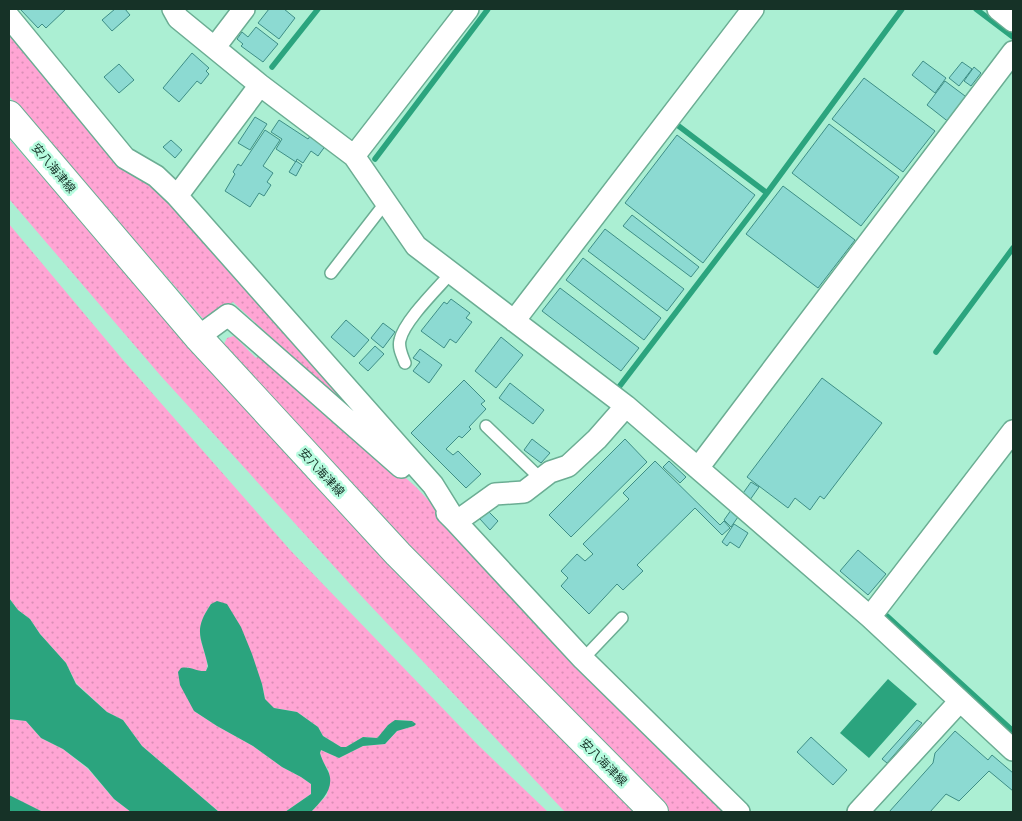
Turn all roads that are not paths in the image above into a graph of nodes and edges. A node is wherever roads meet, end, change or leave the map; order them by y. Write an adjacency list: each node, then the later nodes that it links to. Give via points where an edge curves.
1 (173, 9): 8 (street, via 178,18)
2 (244, 9): 8 (street)
3 (468, 9): 12 (street)
4 (753, 9): 17 (street)
5 (998, 9): 7 (street)
6 (9, 17): 13 (street, via 125,158 156,176)
7 (1013, 20)
8 (215, 47): 10 (street)
9 (1013, 52): 23 (street)
10 (260, 85): 12 (street); 13 (street)
11 (9, 114): 18 (main road, 安八海津線)
12 (354, 156): 14 (street)
13 (177, 196): 25 (street, via 433,486)
14 (386, 202): 15 (lane); 16 (street, via 416,246)
15 (331, 273)
16 (450, 273): 17 (street); 19 (lane, via 404,329 400,351)
17 (514, 321): 20 (street)
18 (198, 337): 25 (street, via 228,315 421,485); 31 (main road, 安八海津線, via 398,554)
19 (405, 363)
20 (626, 406): 23 (street); 24 (street, via 568,466)
21 (486, 426): 24 (lane)
22 (1013, 431): 26 (street)
23 (698, 468): 26 (street)
24 (541, 479): 25 (street, via 524,492 495,494)
25 (456, 522): 28 (street)
26 (870, 617): 29 (street)
27 (622, 618): 28 (lane)
28 (583, 659): 32 (street)
29 (960, 701): 30 (street); 33 (street)
30 (1013, 750)
31 (654, 812)
32 (739, 812)
33 (858, 812)

